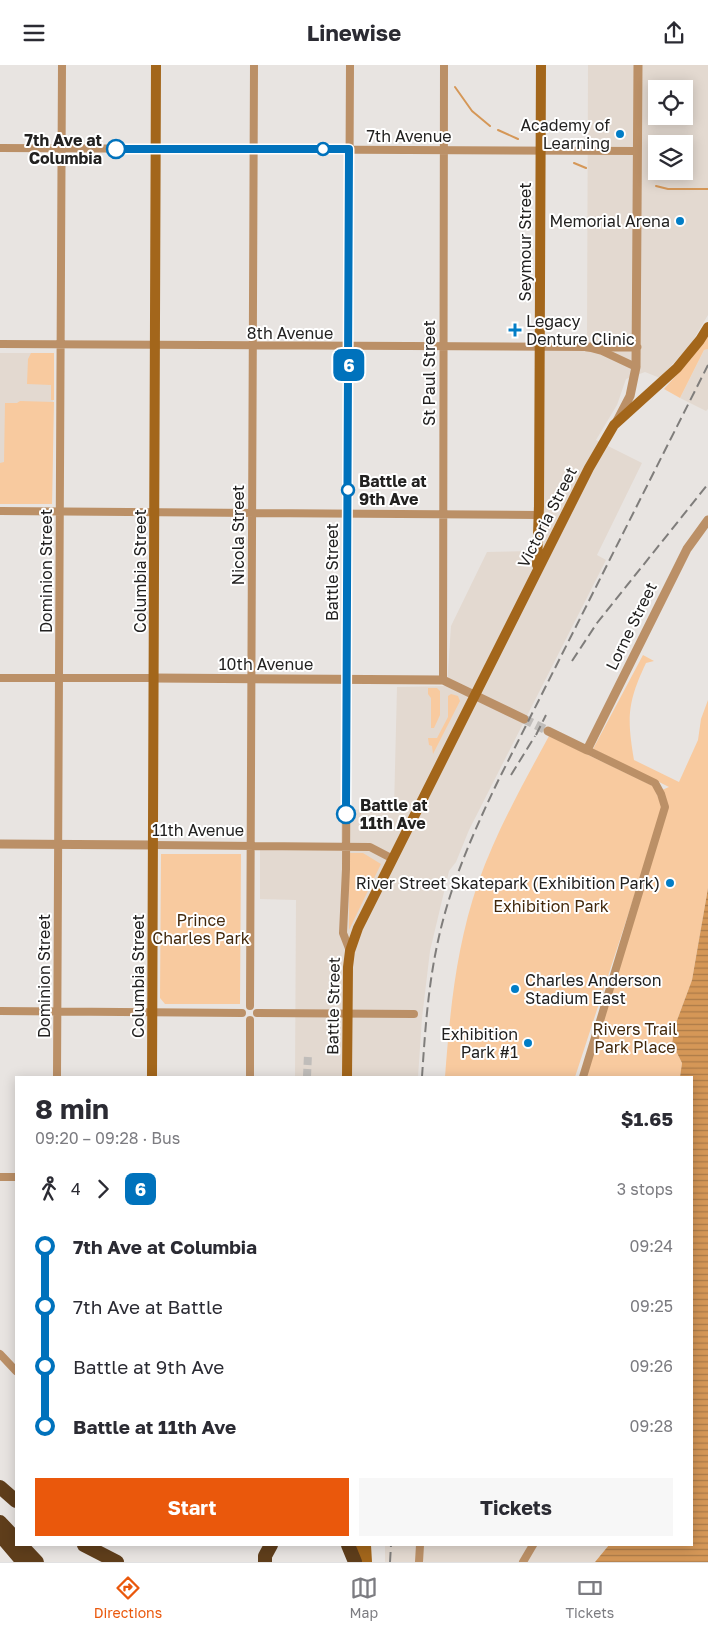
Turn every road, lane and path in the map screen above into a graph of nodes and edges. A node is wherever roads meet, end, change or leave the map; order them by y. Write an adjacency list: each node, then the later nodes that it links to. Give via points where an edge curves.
1 (62, 65): 9 (street, Dominion Street)
2 (156, 65): 10 (main road, Columbia Street)
3 (254, 65): 11 (street, Nicola Street)
4 (350, 65): 12 (street, Battle Street)
5 (444, 65): 13 (street, St Paul Street)
6 (541, 65): 14 (main road, Seymour Street)
7 (638, 65): 15 (street, Victoria Street)
8 (0, 148): 9 (street, 7th Avenue)
9 (62, 148): 10 (street, 7th Avenue); 18 (street, Dominion Street)
10 (156, 149): 11 (street, 7th Avenue); 19 (main road, Columbia Street)
11 (254, 149): 12 (street, 7th Avenue); 20 (street, Nicola Street)
12 (349, 149): 13 (street, 7th Avenue); 23 (street, Battle Street)
13 (444, 150): 14 (street, 7th Avenue); 21 (street, St Paul Street)
14 (540, 151): 15 (street, 7th Avenue); 22 (main road, Seymour Street)
15 (637, 151): 25 (street, Victoria Street)
16 (708, 327): 27 (main road, via 677,368)
17 (0, 344): 18 (street, 8th Avenue)
18 (61, 345): 19 (street, 8th Avenue); 29 (street, Dominion Street)
19 (155, 346): 20 (street, 8th Avenue); 30 (main road, Columbia Street)
20 (252, 346): 23 (street, 8th Avenue); 31 (street, Nicola Street)
21 (443, 346): 22 (street, 8th Avenue); 23 (street, 8th Avenue); 33 (street, St Paul Street)
22 (540, 346): 24 (street, 8th Avenue); 34 (main road, Seymour Street)
23 (349, 347): 32 (street, Battle Street)
24 (587, 347): 25 (street); 26 (street, 8th Avenue)
25 (637, 347): 26 (street, Victoria Street)
26 (636, 367): 27 (street, Victoria Street, via 630,396)
27 (614, 425): 36 (main road, Victoria Street)
28 (0, 511): 29 (street)
29 (60, 511): 30 (street); 38 (street, Dominion Street)
30 (155, 512): 31 (street); 39 (main road, Columbia Street)
31 (252, 513): 32 (street); 40 (street, Nicola Street)
32 (348, 513): 33 (street); 41 (street, Battle Street)
33 (443, 514): 34 (street); 42 (street, St Paul Street)
34 (539, 515): 36 (main road, Seymour Street)
35 (708, 519): 46 (street, Lorne Street, via 686,549)
36 (537, 568): 43 (main road, Victoria Street)
37 (0, 678): 38 (street, 10th Avenue)
38 (59, 678): 39 (street, 10th Avenue); 48 (street, Dominion Street)
39 (154, 678): 40 (street, 10th Avenue); 49 (main road, Columbia Street)
40 (252, 679): 41 (street, 10th Avenue); 50 (street, Nicola Street)
41 (347, 680): 42 (street, 10th Avenue); 51 (street, Battle Street)
42 (443, 680): 43 (street, 10th Avenue)
43 (476, 695): 44 (street, 10th Avenue); 52 (main road, Victoria Street)
44 (524, 719)
45 (548, 731): 46 (street)
46 (587, 750): 67 (street, via 655,783 665,807)
47 (0, 844): 48 (street, 11th Avenue)
48 (59, 844): 49 (street, 11th Avenue); 56 (street, Dominion Street)
49 (153, 845): 50 (street, 11th Avenue); 57 (main road, Columbia Street)
50 (251, 845): 51 (street, 11th Avenue); 54 (street, Nicola Street)
51 (346, 847): 52 (street, 11th Avenue, via 370,847); 53 (street, Battle Street, via 343,933)
52 (393, 859): 53 (main road, Victoria Street)
53 (350, 951): 60 (main road, Battle Street)
54 (250, 1006): 58 (street); 59 (street)
55 (0, 1011): 56 (street)
56 (58, 1012): 57 (street); 63 (street, Dominion Street)
57 (152, 1013): 58 (street); 64 (main road, Columbia Street)
58 (242, 1013): 62 (street, via 245,1019)
59 (257, 1013): 60 (street); 62 (street)
60 (347, 1014): 61 (street); 66 (main road, Battle Street)
61 (414, 1015)
62 (250, 1020): 65 (street)
63 (57, 1076)
64 (152, 1076)
65 (250, 1076)
66 (347, 1076)
67 (583, 1076)
68 (0, 1177): 69 (street)
69 (15, 1177)
70 (0, 1355): 71 (street)
71 (15, 1370)
72 (0, 1487): 73 (highway)
73 (15, 1500)
74 (0, 1521): 76 (highway)
75 (0, 1535): 85 (highway)
76 (15, 1539)
77 (22, 1546): 86 (highway)
78 (86, 1546): 87 (highway)
79 (270, 1546): 88 (highway)
80 (348, 1546): 89 (highway)
81 (359, 1546): 90 (main road)
82 (366, 1546): 91 (main road)
83 (420, 1546): 92 (street)
84 (532, 1546): 93 (street)
85 (23, 1562)
86 (37, 1562)
87 (117, 1562)
88 (265, 1562)
89 (355, 1562)
90 (360, 1562)
91 (367, 1562)
92 (419, 1562)
93 (524, 1562)

